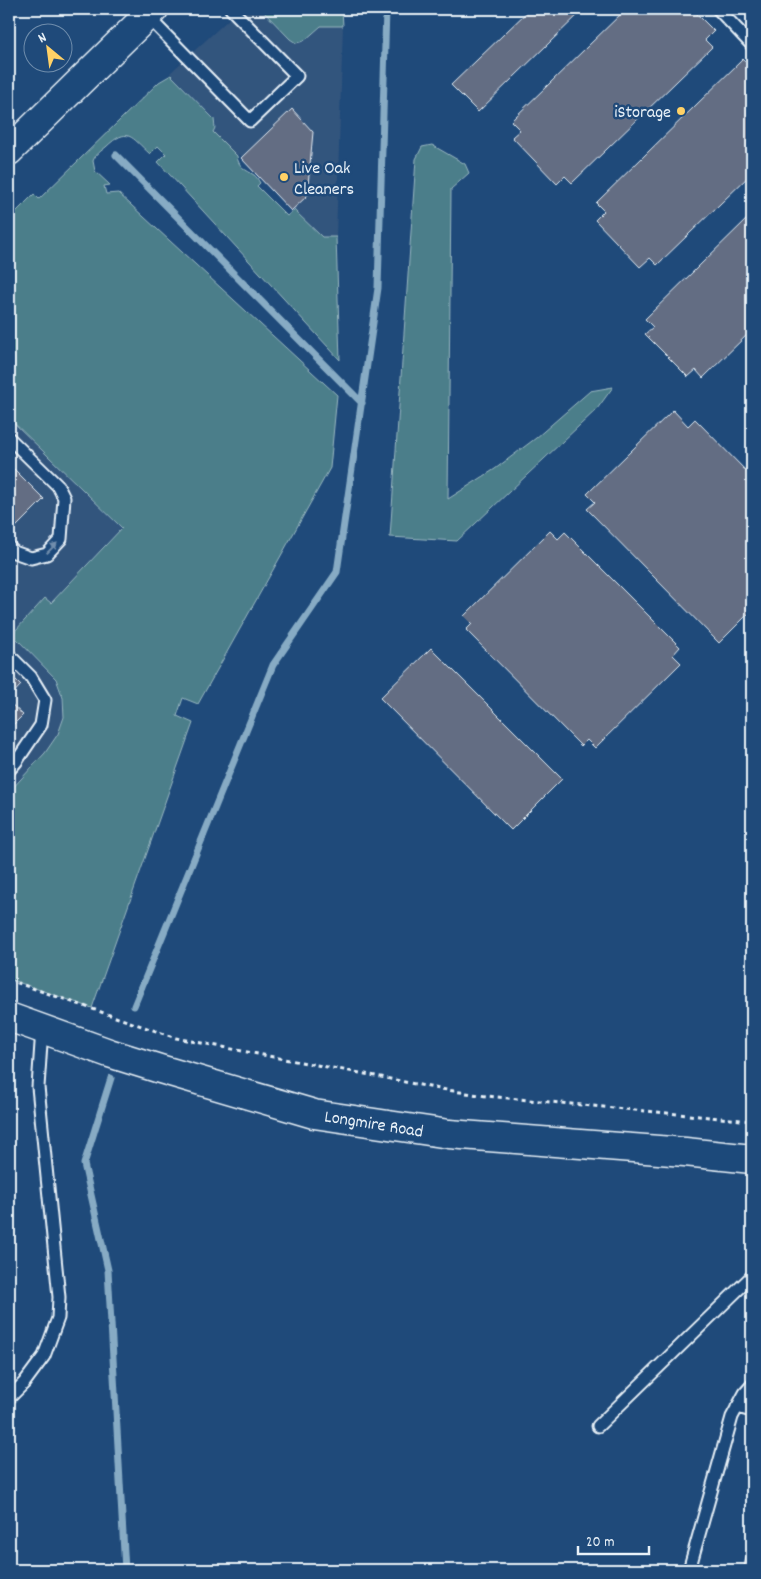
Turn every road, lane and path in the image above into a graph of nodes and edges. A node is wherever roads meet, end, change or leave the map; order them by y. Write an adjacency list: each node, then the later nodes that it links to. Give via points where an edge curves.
1 (231, 9): 3 (lane, via 297,76 250,121)
2 (718, 9): 4 (lane)
3 (150, 12): 5 (main road)
4 (752, 45)
5 (9, 151)
6 (9, 438): 7 (lane, one-way to 6, via 31,558 47,554 61,539 64,498 58,486)
7 (9, 547)
8 (9, 655): 9 (lane, via 31,677 45,700 41,725)
9 (9, 770)
10 (9, 980): 13 (path, via 176,1038 434,1088 486,1096)
11 (9, 1017): 12 (main road, Longmire Road)
12 (42, 1029): 14 (main road, Longmire Road, via 160,1069 314,1114 449,1134); 17 (lane, via 38,1087 59,1298 58,1318 44,1356)
13 (752, 1121)
14 (752, 1159)
15 (752, 1276): 20 (lane)
16 (752, 1385): 18 (lane)
17 (9, 1398)
18 (737, 1407): 19 (lane); 21 (lane)
19 (752, 1411)
20 (598, 1426)
21 (689, 1570)

